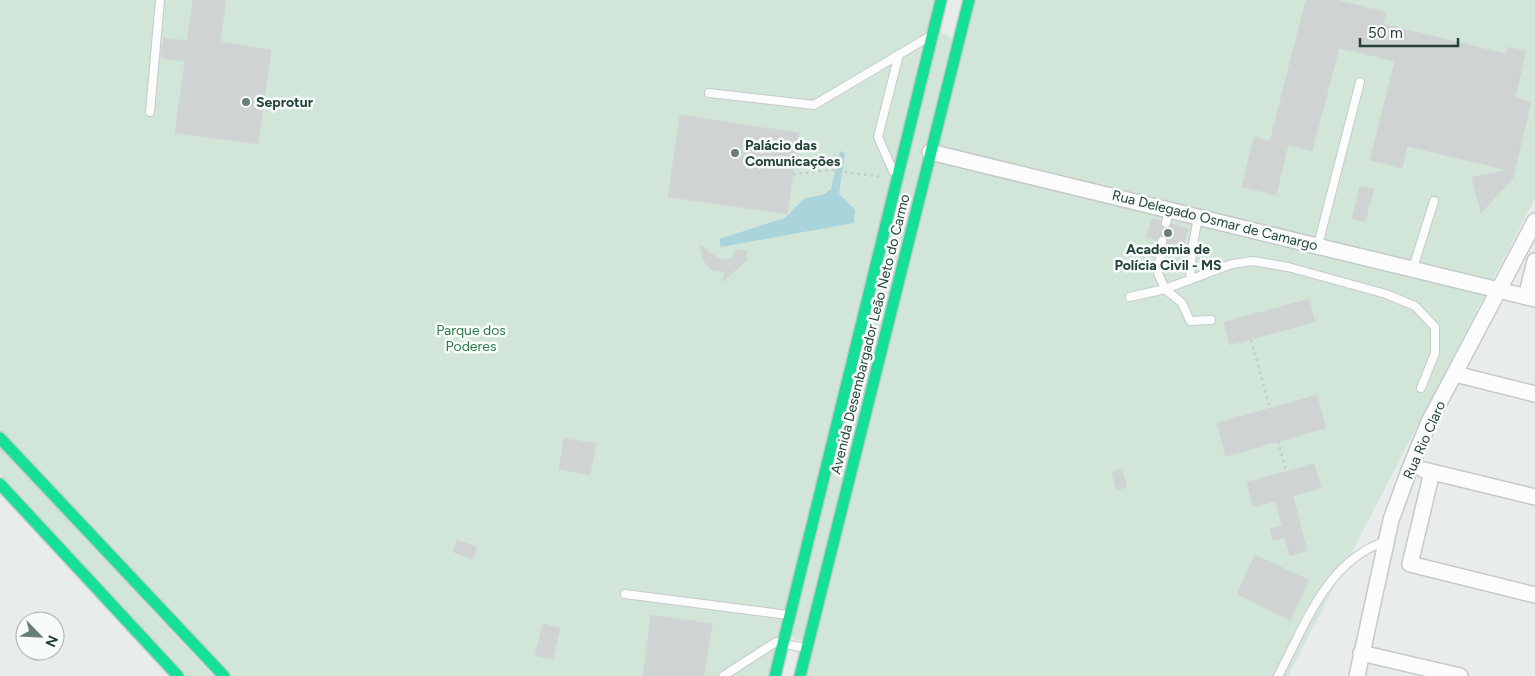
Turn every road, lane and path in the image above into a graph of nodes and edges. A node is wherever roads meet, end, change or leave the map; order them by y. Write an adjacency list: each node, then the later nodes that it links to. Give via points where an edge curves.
1 (160, 0): 9 (lane)
2 (941, 0): 4 (main road, Avenida Desembargador Leão Neto do Carmo)
3 (969, 0): 4 (main road, Avenida Desembargador Leão Neto do Carmo)
4 (949, 24): 5 (main road, Avenida Desembargador Leão Neto do Carmo); 10 (main road, Avenida Desembargador Leão Neto do Carmo)
5 (933, 34): 6 (lane); 12 (main road, Avenida Desembargador Leão Neto do Carmo)
6 (899, 54): 8 (lane, via 814,105); 12 (lane, via 878,137)
7 (1360, 82): 17 (lane)
8 (709, 93)
9 (150, 112)
10 (930, 152): 14 (street, Rua Delegado Osmar de Camargo, via 1168,216); 45 (main road, Avenida Desembargador Leão Neto do Carmo)
11 (793, 174): 12 (path, via 832,170)
12 (897, 179): 43 (main road, Avenida Desembargador Leão Neto do Carmo)
13 (1434, 201): 19 (lane)
14 (1198, 217): 17 (street, Rua Delegado Osmar de Camargo); 20 (lane)
15 (1535, 221): 22 (street, Rua Rio Claro)
16 (1162, 241): 21 (lane, via 1158,273)
17 (1318, 245): 19 (street, Rua Delegado Osmar de Camargo)
18 (1535, 261): 24 (street)
19 (1413, 268): 22 (street, Rua Delegado Osmar de Camargo)
20 (1190, 280): 21 (lane); 28 (lane, via 1232,264 1253,261 1377,291 1415,306 1435,327 1435,353)
21 (1165, 289): 23 (lane); 25 (lane, via 1182,303 1190,321)
22 (1499, 289): 24 (street, Rua Delegado Osmar de Camargo); 27 (street, Rua Rio Claro)
23 (1130, 297)
24 (1531, 298)
25 (1211, 320)
26 (1251, 340): 30 (path)
27 (1454, 374): 29 (street); 33 (street, Rua Rio Claro)
28 (1421, 388)
29 (1535, 394)
30 (1270, 408)
31 (0, 438): 38 (main road)
32 (1278, 441): 34 (path)
33 (1410, 468): 35 (street); 40 (street, Rua Rio Claro)
34 (1286, 471)
35 (1432, 472): 37 (street); 42 (street, via 1410,564)
36 (0, 484): 39 (main road)
37 (1535, 497)
38 (54, 507): 39 (main road); 48 (main road)
39 (35, 522): 47 (main road)
40 (1387, 541): 46 (street, Rua Rio Claro); 52 (lane, via 1371,546 1345,563 1321,594)
41 (625, 594): 43 (lane)
42 (1535, 596)
43 (790, 615): 44 (main road, Avenida Desembargador Leão Neto do Carmo)
44 (783, 643): 45 (lane); 49 (lane, via 776,642); 50 (main road, Avenida Desembargador Leão Neto do Carmo)
45 (807, 648): 51 (main road, Avenida Desembargador Leão Neto do Carmo)
46 (1361, 653): 53 (street, Rua Rio Claro); 54 (street)
47 (178, 676)
48 (224, 676)
49 (723, 676)
50 (775, 676)
51 (800, 676)
52 (1278, 676)
53 (1357, 676)
54 (1460, 676)

